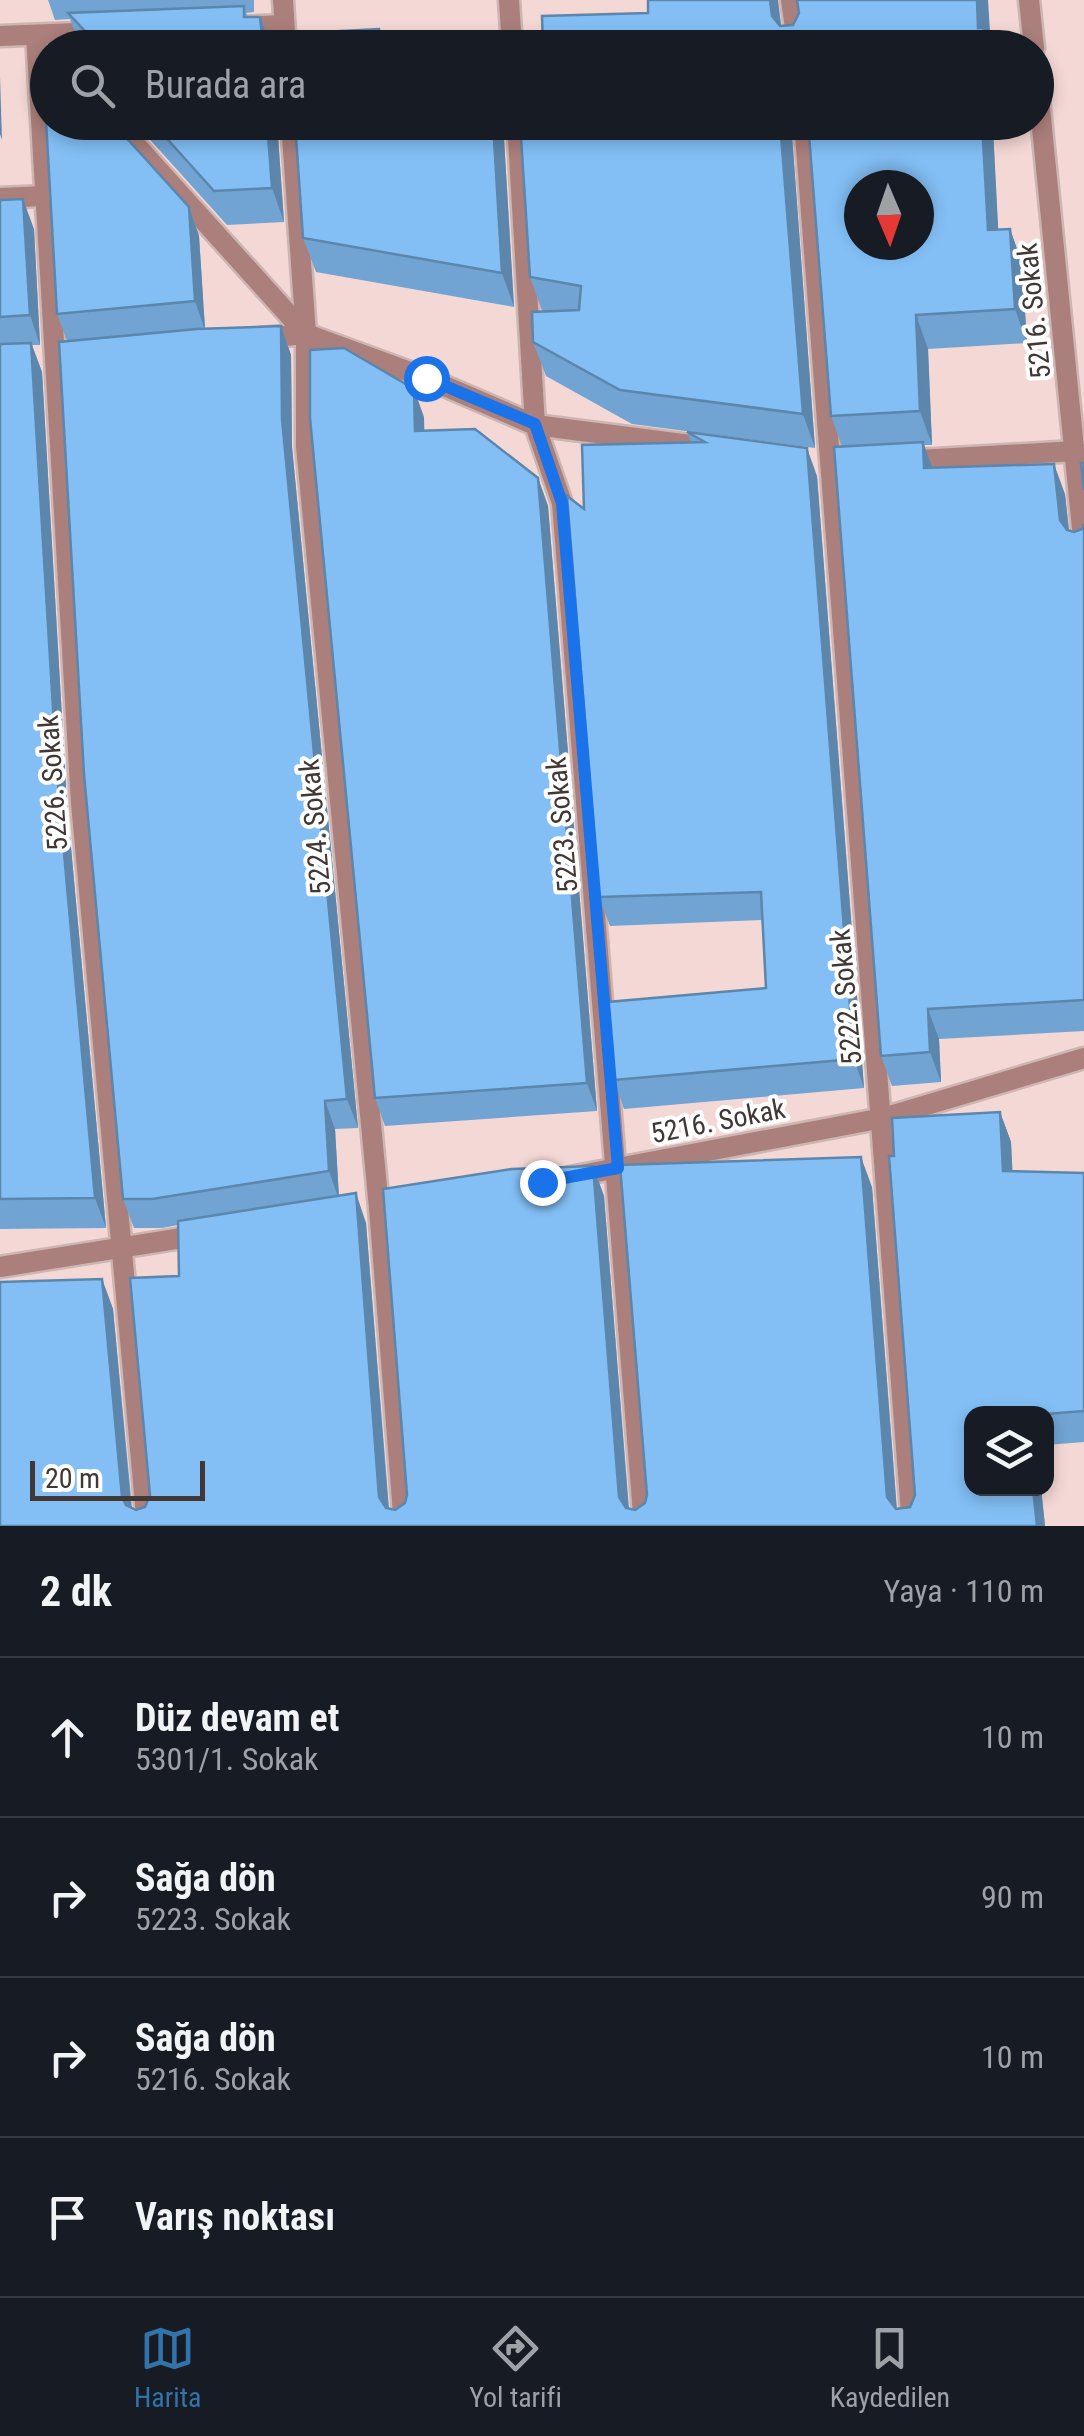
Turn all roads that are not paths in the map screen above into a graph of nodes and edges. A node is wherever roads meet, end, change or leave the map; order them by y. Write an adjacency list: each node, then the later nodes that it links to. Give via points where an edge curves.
1 (283, 0): 5 (street)
2 (509, 0): 8 (street)
3 (791, 0): 9 (street)
4 (1029, 0): 10 (street)
5 (284, 25): 6 (street); 7 (street)
6 (208, 28)
7 (284, 30)
8 (511, 30)
9 (795, 30)
10 (1032, 30)
11 (0, 36): 12 (street)
12 (30, 40)
13 (43, 140): 19 (street, 5226. Sokak)
14 (131, 140): 21 (street)
15 (292, 140): 21 (street, 5224. Sokak)
16 (518, 140): 23 (street, 5223. Sokak)
17 (805, 140): 29 (street, 5222. Sokak)
18 (1044, 140): 25 (street, 5216. Sokak)
19 (44, 196): 20 (street); 33 (street, 5226. Sokak, via 81,803)
20 (0, 198)
21 (306, 334): 22 (street); 23 (street); 36 (street, 5224. Sokak, via 306,446)
22 (247, 340)
23 (535, 424): 24 (street); 30 (street, 5223. Sokak, via 562,503)
24 (713, 448)
25 (1076, 451): 26 (street); 27 (street, 5216. Sokak)
26 (888, 461)
27 (1084, 548)
28 (1084, 1058): 29 (street, 5216. Sokak)
29 (883, 1118): 30 (street, 5216. Sokak); 38 (street, 5222. Sokak)
30 (618, 1168): 31 (street, 5216. Sokak); 37 (street, 5223. Sokak)
31 (542, 1182)
32 (231, 1231): 33 (street)
33 (120, 1248): 34 (street); 35 (street, 5226. Sokak)
34 (0, 1266)
35 (147, 1526)
36 (404, 1526)
37 (644, 1526)
38 (912, 1526)

